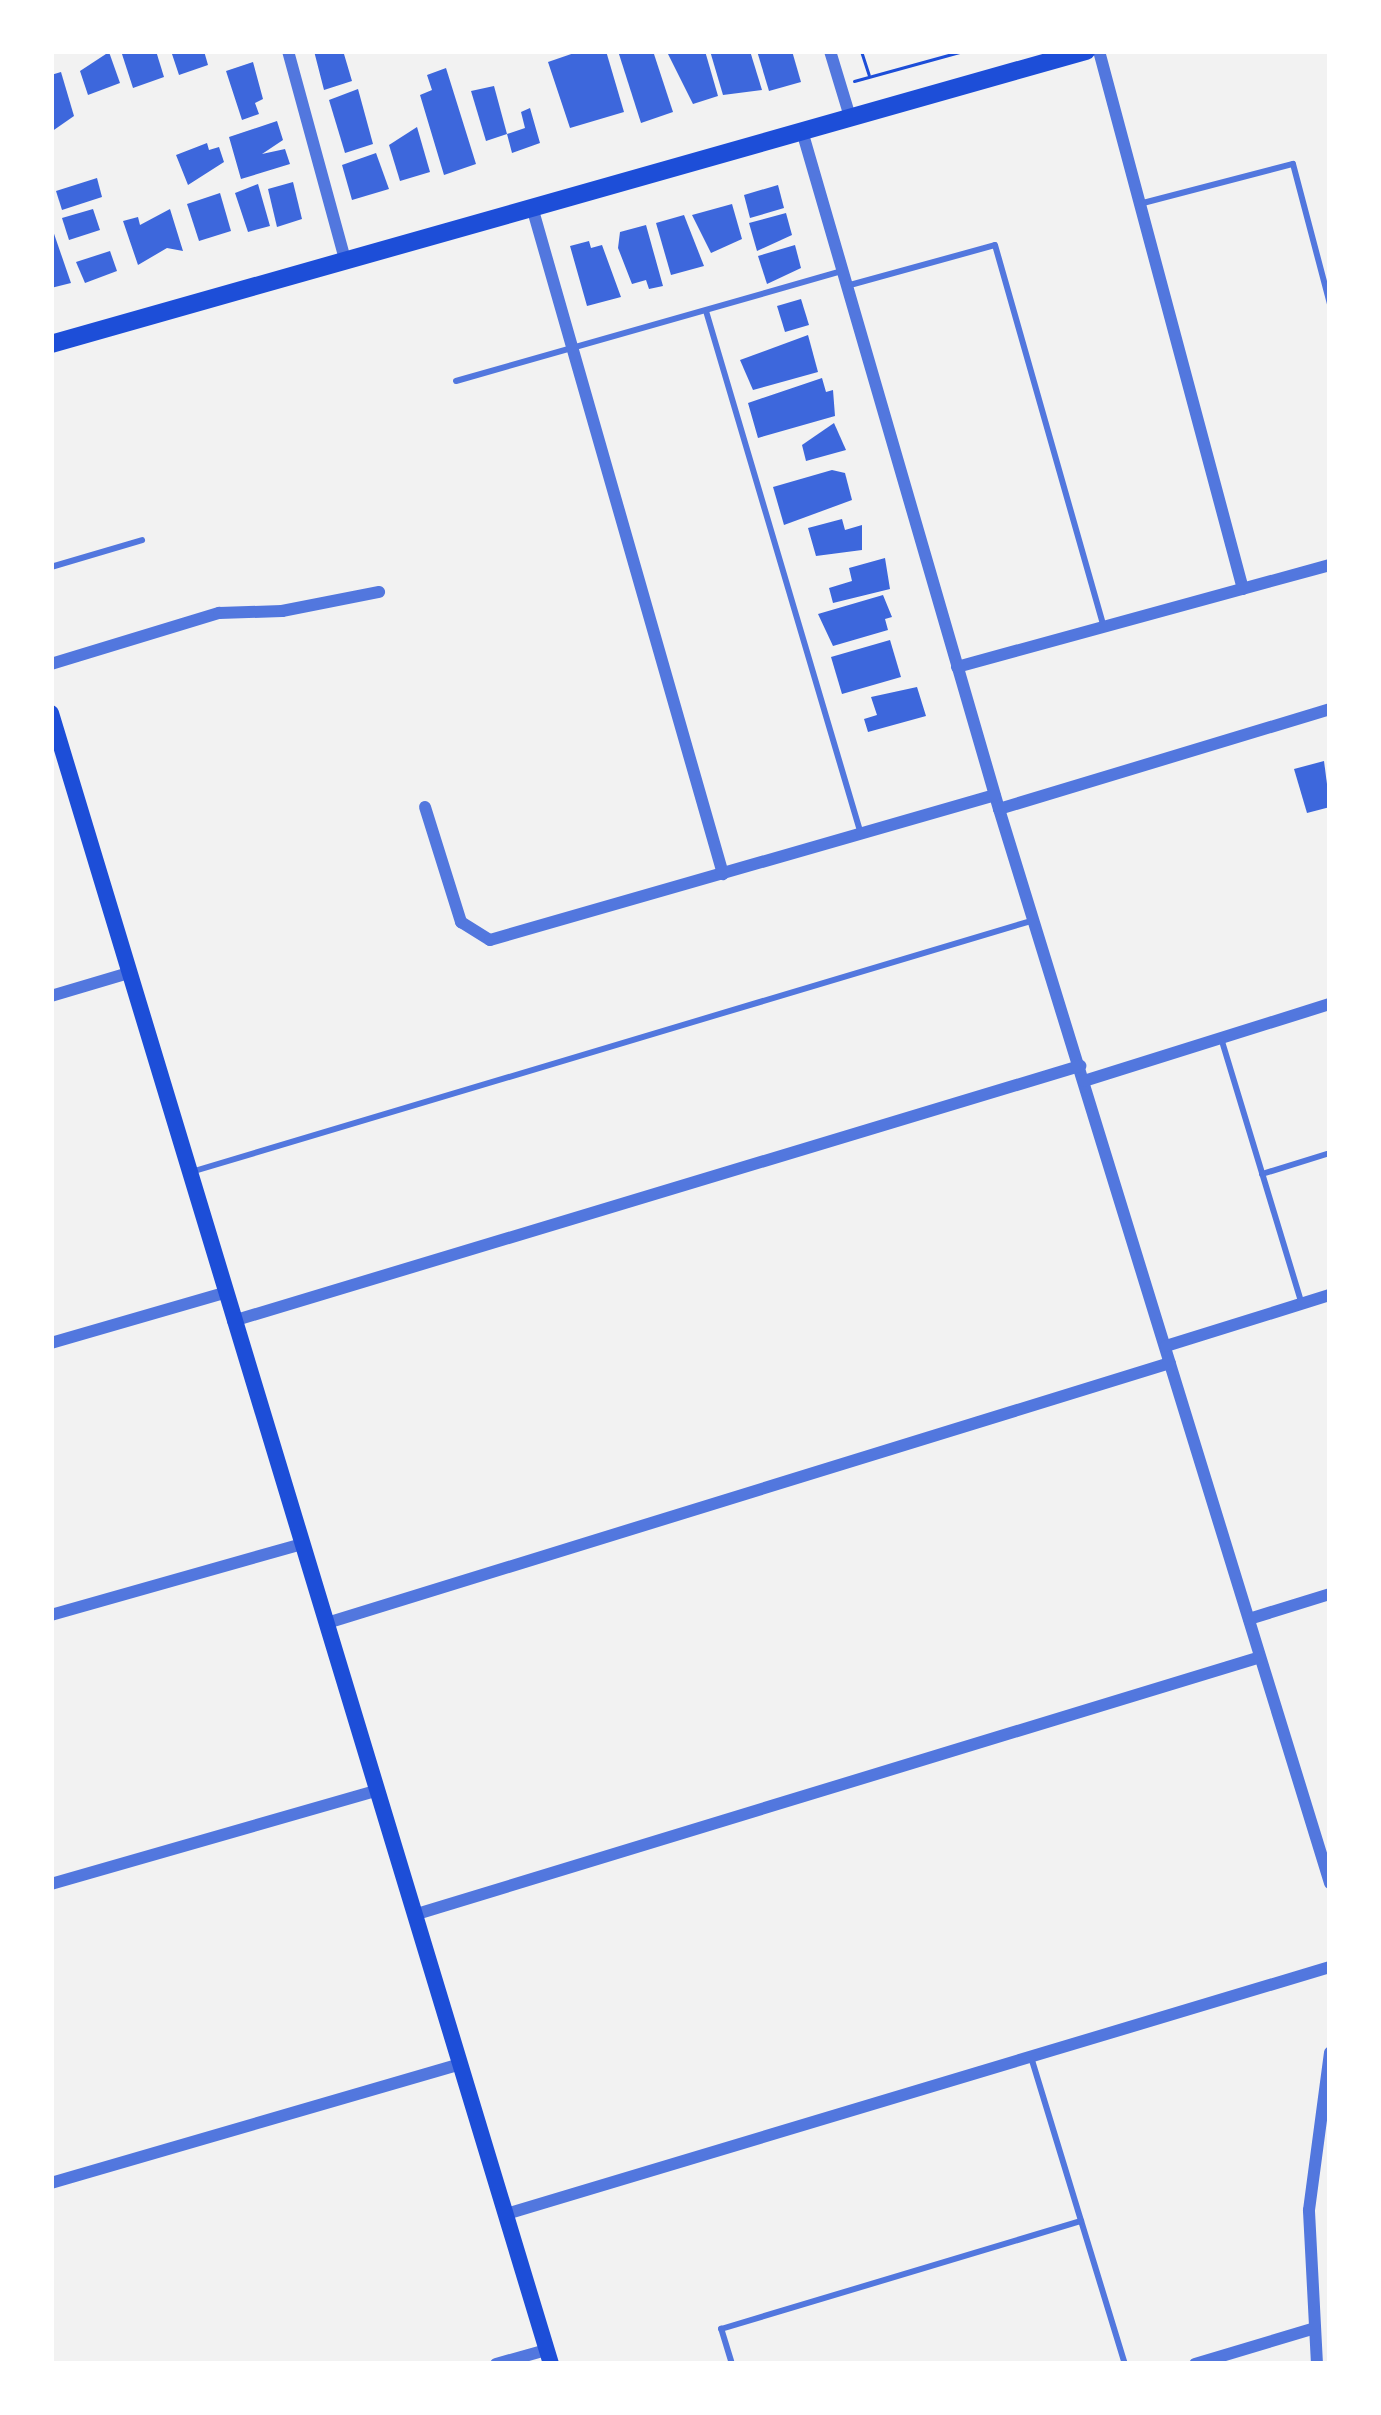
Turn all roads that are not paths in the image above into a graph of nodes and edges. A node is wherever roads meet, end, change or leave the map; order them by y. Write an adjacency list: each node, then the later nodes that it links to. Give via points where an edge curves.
1 (288, 51): 9 (street)
2 (830, 51): 5 (street)
3 (1086, 51): 5 (main road)
4 (1099, 51): 7 (street)
5 (850, 118): 6 (main road)
6 (802, 131): 8 (main road); 10 (street)
7 (1140, 204): 12 (lane, via 1293,164); 20 (street)
8 (532, 207): 9 (main road); 15 (street)
9 (345, 260): 14 (main road)
10 (842, 271): 11 (street); 13 (lane)
11 (846, 286): 22 (lane, via 994,245); 24 (street)
12 (1330, 304)
13 (706, 311): 15 (lane); 29 (lane)
14 (51, 344)
15 (571, 347): 16 (lane); 30 (street)
16 (456, 381)
17 (142, 540): 19 (lane)
18 (1330, 565): 20 (street)
19 (51, 567)
20 (1243, 589): 22 (street)
21 (379, 592): 23 (street, via 282,611 218,613)
22 (1104, 628): 24 (street)
23 (51, 664)
24 (958, 667): 27 (street)
25 (1330, 709): 27 (street)
26 (51, 712): 32 (main road)
27 (997, 802): 29 (street); 31 (street)
28 (425, 806): 30 (street, via 461,922 490,940)
29 (861, 835): 30 (street)
30 (723, 874)
31 (1034, 920): 36 (street); 39 (lane)
32 (128, 973): 33 (street); 39 (main road)
33 (51, 995)
34 (1330, 1004): 35 (street)
35 (1221, 1038): 37 (street); 40 (lane)
36 (1080, 1066): 37 (street); 44 (street)
37 (1084, 1081): 46 (street)
38 (1330, 1154): 40 (lane)
39 (188, 1174): 41 (main road)
40 (1262, 1174): 43 (lane)
41 (224, 1293): 44 (main road); 45 (street)
42 (1330, 1295): 43 (street)
43 (1302, 1304): 46 (street)
44 (233, 1321): 48 (main road)
45 (51, 1343)
46 (1166, 1346): 47 (street)
47 (1170, 1363): 51 (street); 52 (street)
48 (302, 1544): 50 (street); 52 (main road)
49 (1330, 1594): 51 (street)
50 (51, 1615)
51 (1249, 1619): 53 (street)
52 (327, 1623): 54 (main road)
53 (1260, 1658): 56 (street); 57 (street)
54 (378, 1790): 55 (street); 57 (main road)
55 (51, 1883)
56 (1330, 1883)
57 (416, 1914): 61 (main road)
58 (1330, 1967): 60 (street)
59 (1330, 2052): 65 (street, via 1309,2210)
60 (1030, 2055): 63 (street); 64 (lane)
61 (461, 2064): 62 (street); 63 (main road)
62 (51, 2183)
63 (506, 2214): 66 (main road)
64 (1081, 2221): 68 (lane, via 721,2330); 69 (lane)
65 (1312, 2329): 70 (street); 71 (street)
66 (549, 2357): 67 (street)
67 (496, 2364)
68 (731, 2364)
69 (1125, 2364)
70 (1195, 2364)
71 (1317, 2364)

